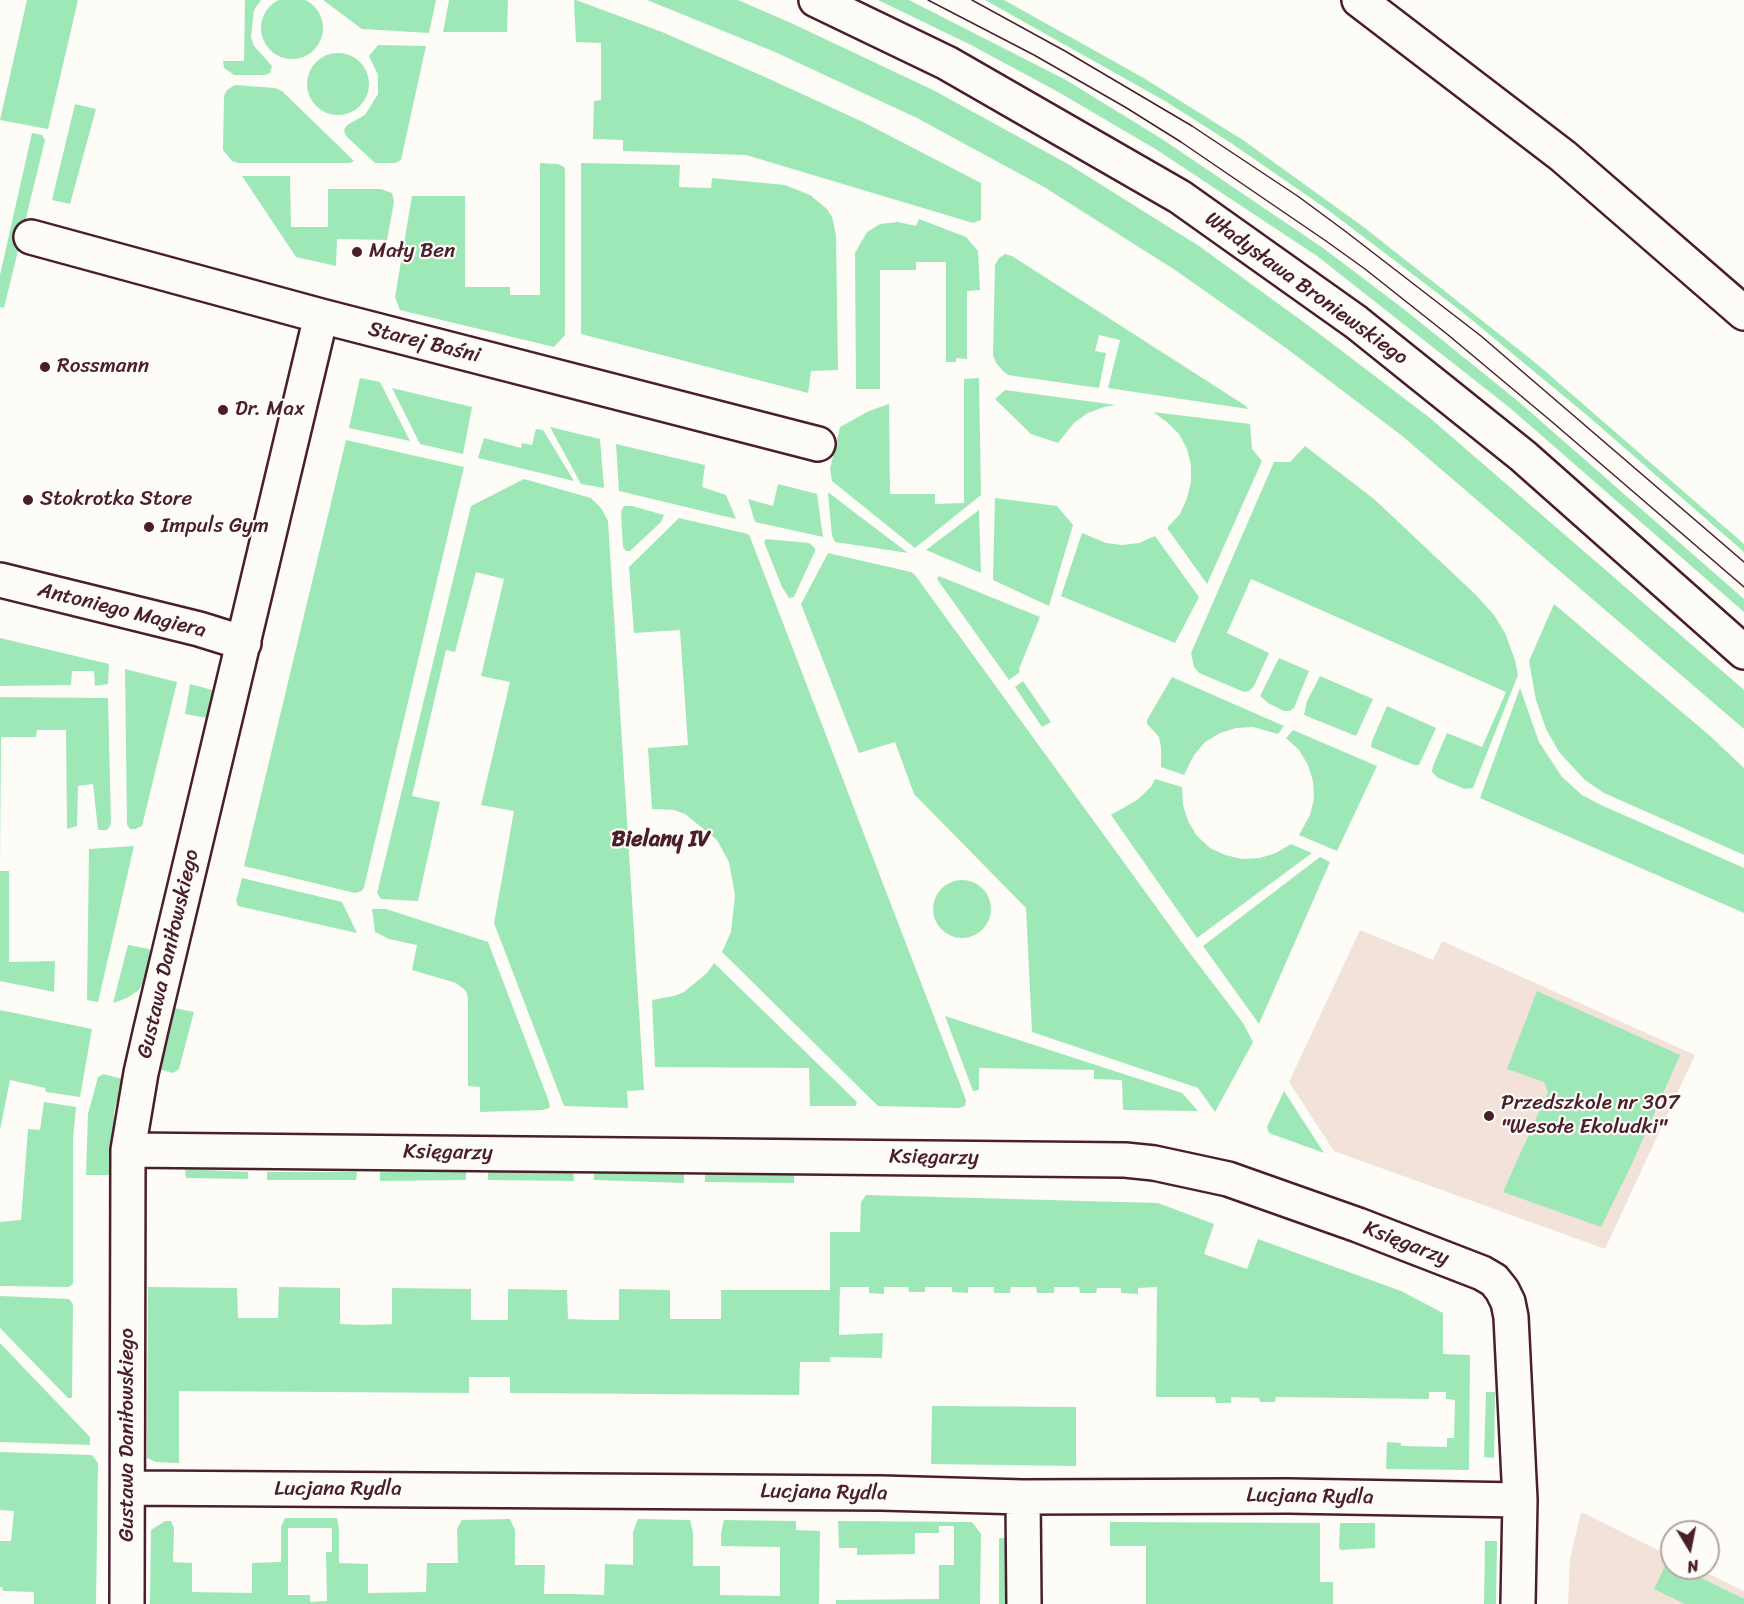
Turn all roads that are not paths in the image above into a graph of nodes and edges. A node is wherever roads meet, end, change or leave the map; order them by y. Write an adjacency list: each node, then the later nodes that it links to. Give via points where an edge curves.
1 (816, 0): 9 (street, Władysława Broniewskiego, via 947,63 1180,197 1356,322 1523,456)
2 (1359, 0): 4 (street, via 1563,156)
3 (31, 237): 5 (street, Starej Baśni)
4 (1744, 313)
5 (321, 316): 6 (street, Starej Baśni); 8 (street, Gustawa Daniłowskiego)
6 (818, 444)
7 (0, 580): 8 (street, Antoniego Magiera)
8 (244, 643): 10 (street, Gustawa Daniłowskiego, via 146,1051)
9 (1744, 652)
10 (128, 1150): 11 (street, Gustawa Daniłowskiego); 13 (street, Księgarzy, via 1125,1160 1228,1179 1494,1280 1508,1302 1511,1317)
11 (128, 1488): 12 (street, Lucjana Rydla); 14 (street, Gustawa Daniłowskiego)
12 (1023, 1497): 13 (street, Lucjana Rydla); 15 (street)
13 (1520, 1500): 16 (street, Księgarzy)
14 (127, 1604)
15 (1023, 1604)
16 (1518, 1604)

